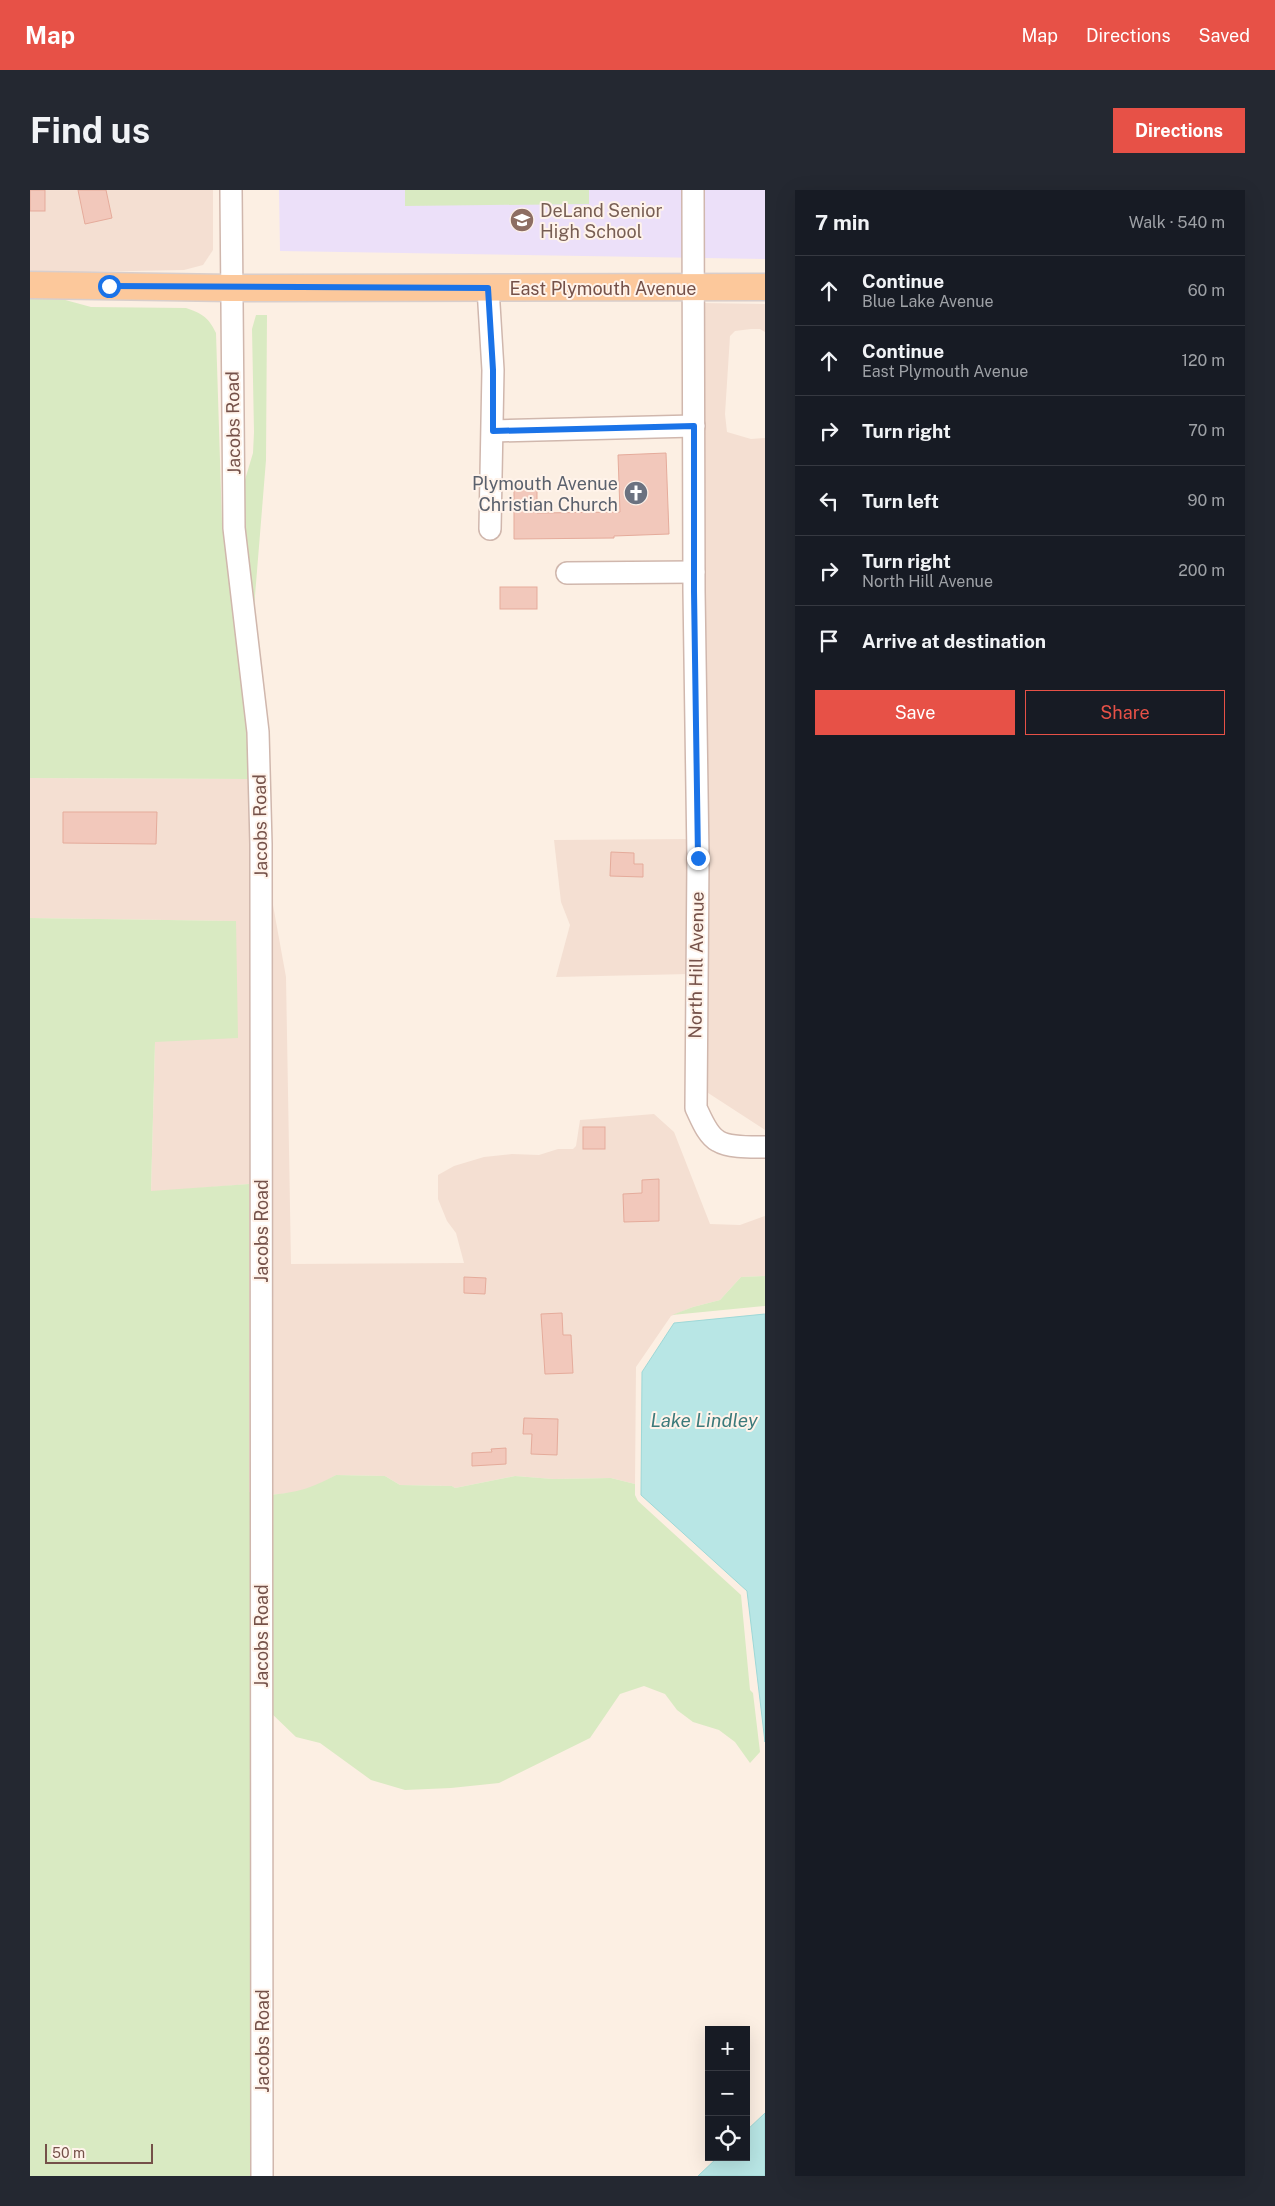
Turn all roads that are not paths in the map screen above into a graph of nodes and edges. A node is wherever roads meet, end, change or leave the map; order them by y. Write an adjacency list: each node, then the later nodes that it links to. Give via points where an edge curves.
1 (231, 190): 4 (street)
2 (237, 190): 4 (street)
3 (694, 190): 6 (street, North Hill Avenue)
4 (232, 214): 8 (street)
5 (30, 285): 8 (main road, East Plymouth Avenue)
6 (694, 287): 7 (main road, East Plymouth Avenue); 9 (main road, East Plymouth Avenue); 10 (street, North Hill Avenue)
7 (765, 287)
8 (232, 288): 9 (main road, East Plymouth Avenue); 16 (street, Jacobs Road, via 234,528 258,732 261,844)
9 (488, 288): 11 (street)
10 (694, 426): 11 (street); 13 (street, North Hill Avenue)
11 (493, 431): 12 (street)
12 (490, 529)
13 (694, 572): 14 (street); 15 (street, North Hill Avenue, via 698,858 696,1108 718,1141)
14 (567, 574)
15 (765, 1147)
16 (262, 2176)

